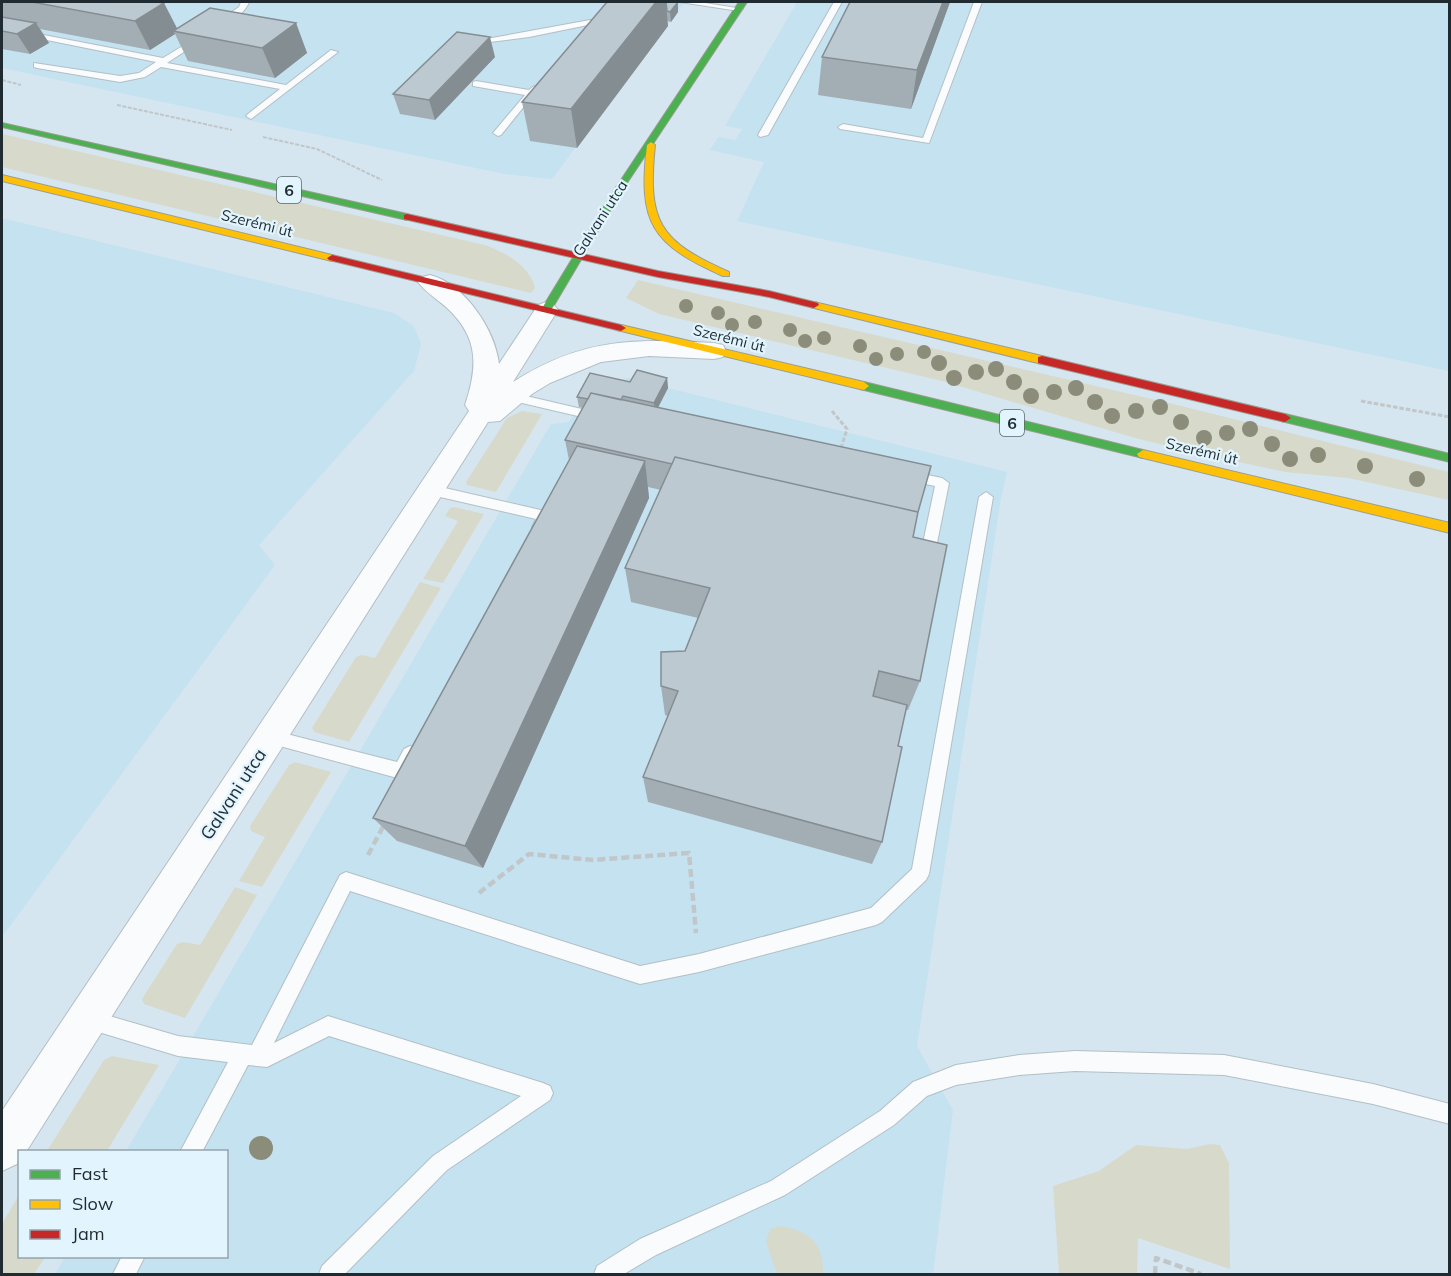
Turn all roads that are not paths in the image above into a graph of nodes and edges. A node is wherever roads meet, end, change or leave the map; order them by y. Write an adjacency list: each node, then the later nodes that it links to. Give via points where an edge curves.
1 (245, 2): 10 (lane, via 239,11)
2 (684, 2): 5 (lane)
3 (838, 2): 20 (lane)
4 (978, 2): 18 (lane, via 926,141)
5 (741, 5): 21 (main road, Galvani utca)
6 (2, 29): 10 (lane)
7 (583, 31): 8 (lane, via 593,20 529,35)
8 (474, 42)
9 (334, 52): 14 (lane)
10 (162, 62): 11 (lane, via 142,75 120,79); 14 (lane)
11 (37, 65)
12 (476, 84): 15 (lane)
13 (539, 84): 15 (lane)
14 (288, 88): 16 (lane)
15 (531, 93): 19 (lane)
16 (251, 116)
17 (2, 124): 23 (main road, 6)
18 (843, 127)
19 (498, 133)
20 (763, 135)
21 (652, 138): 23 (main road, Galvani utca); 25 (main road, via 646,173 647,203 654,225 687,256)
22 (2, 178): 24 (main road, Szerémi út / 6)
23 (576, 255): 25 (main road, 6); 26 (main road, Galvani utca)
24 (430, 282): 26 (main road, Szerémi út / 6); 30 (street, Galvani utca, via 456,300 475,322 485,347 483,392)
25 (769, 294): 31 (main road, 6)
26 (546, 310): 27 (main road, Szerémi út / 6); 30 (street, Galvani utca)
27 (714, 351): 28 (street, Galvani utca, via 640,348 606,352 571,363); 35 (main road, Szerémi út / 6)
28 (509, 396): 29 (lane); 30 (street, Galvani utca)
29 (613, 420)
30 (464, 439): 33 (street, Galvani utca)
31 (1449, 458)
32 (896, 473): 37 (lane, via 942,483)
33 (432, 489): 36 (lane, via 545,516); 38 (street, Galvani utca)
34 (986, 497): 41 (lane, via 920,874 876,916 640,975 346,881)
35 (1449, 528)
36 (533, 536)
37 (930, 543)
38 (271, 736): 39 (lane, via 401,771); 40 (street, Galvani utca)
39 (418, 740)
40 (86, 1019): 41 (lane, via 178,1046); 43 (street, Galvani utca)
41 (250, 1055): 44 (lane); 47 (lane, via 267,1057 328,1026 543,1093 440,1163)
42 (1449, 1114): 48 (lane, via 1373,1094 1224,1065 1075,1061 956,1075 920,1089 887,1118 778,1188 648,1246)
43 (2, 1149)
44 (191, 1150)
45 (133, 1258): 46 (lane)
46 (124, 1275)
47 (330, 1275)
48 (605, 1275)

